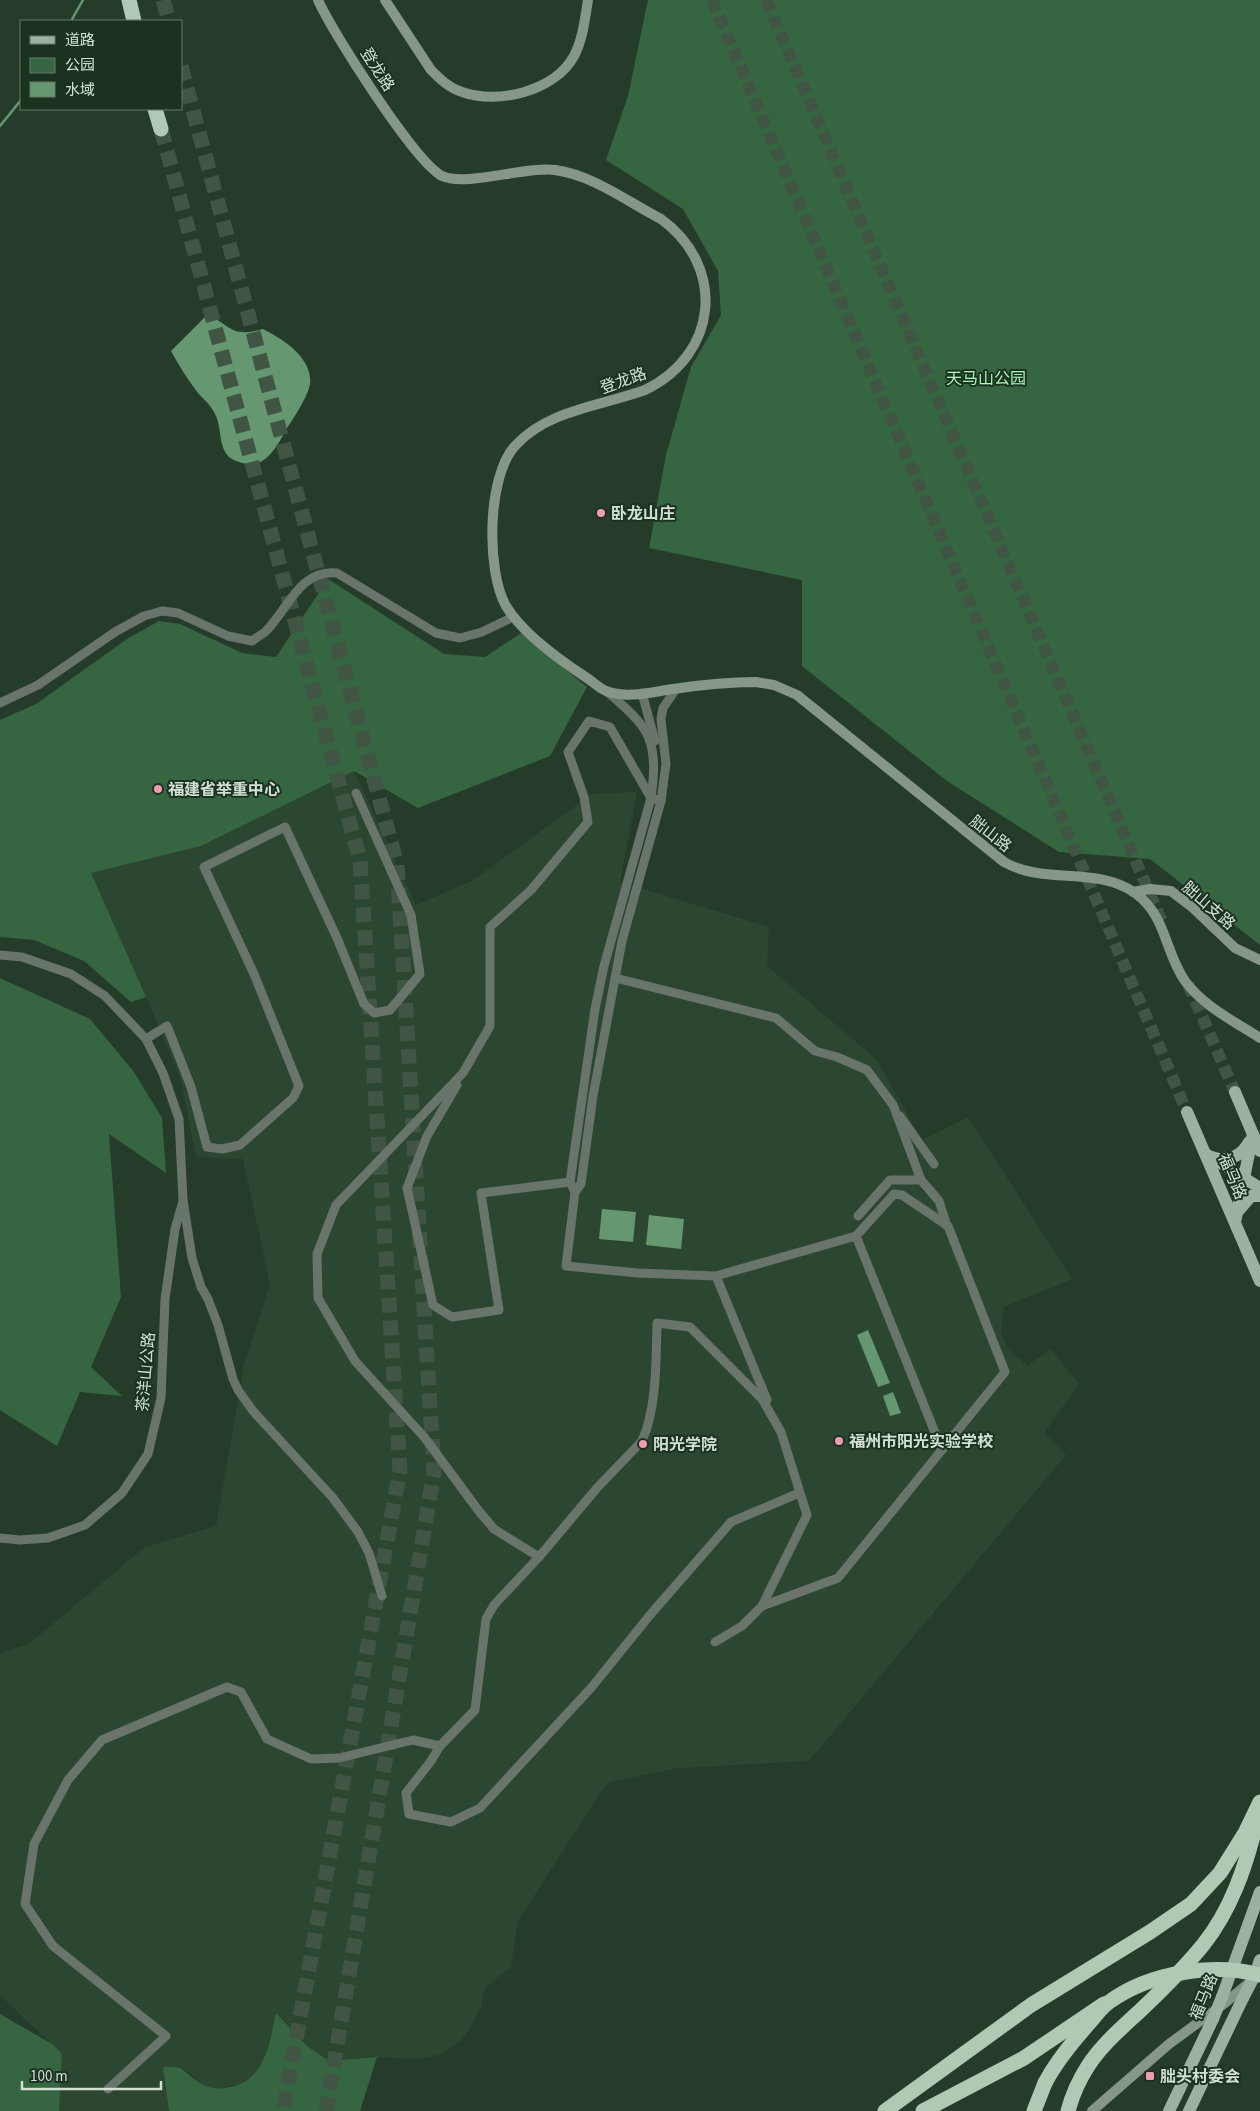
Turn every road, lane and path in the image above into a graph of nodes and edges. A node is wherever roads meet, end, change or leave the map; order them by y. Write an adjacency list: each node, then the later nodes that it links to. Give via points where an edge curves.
1 (130, 0): 5 (highway)
2 (318, 0): 8 (street, 登龙路, via 360,71 414,148 433,169 452,178 545,169 587,179 672,227 689,245 702,272 706,296 703,322 692,348 674,370 644,390 548,422 522,439 505,459 494,502 494,552 498,588)
3 (385, 0): 4 (street, via 440,79 461,92 504,97 533,89 563,70 580,43)
4 (588, 0)
5 (134, 20)
6 (155, 110): 7 (highway)
7 (161, 129)
8 (513, 617): 10 (street, 登龙路, via 554,655); 12 (street, via 482,632 460,638 436,633 336,573 324,572 308,579 265,632 252,641 228,636 178,613 162,611 144,616 115,632 38,685)
9 (676, 689): 11 (street, 登龙路); 13 (street, via 663,708); 17 (street, 胐山路, via 766,682 787,690 823,714 1013,868 1115,882)
10 (605, 691): 11 (street, 登龙路); 13 (street)
11 (642, 694): 13 (street)
12 (0, 703)
13 (656, 741): 15 (street); 16 (street, via 666,764)
14 (356, 793): 26 (street, via 411,915 420,974 390,1010 374,1013 364,1004 337,938 284,827 204,867 254,974 299,1086 293,1098 240,1145 222,1149 207,1147 191,1087 168,1026)
15 (651, 798): 16 (street); 18 (street); 27 (street, via 610,727 590,721 568,752 584,797 588,822 531,890 490,927 490,1026)
16 (661, 801): 19 (street)
17 (1133, 892): 21 (street, 胐山支路, via 1171,890 1235,948); 25 (street, 胐山路, via 1153,909 1177,967 1195,993)
18 (619, 909): 19 (street); 23 (street)
19 (630, 912): 22 (street)
20 (0, 955): 26 (street, via 22,956 71,974 105,996)
21 (1260, 960)
22 (615, 978): 24 (street); 29 (street, via 776,1018 815,1051 866,1070)
23 (593, 1018): 24 (street); 37 (street)
24 (606, 1019): 39 (street, via 581,1184)
25 (1260, 1038)
26 (146, 1039): 41 (street, via 163,1073 178,1120)
27 (463, 1073): 37 (street, via 427,1136 407,1188 433,1305 452,1317 499,1310 481,1193); 52 (street, via 336,1205 317,1254 318,1298 355,1361 425,1438 494,1529)
28 (1235, 1092): 31 (main road)
29 (893, 1105): 34 (street); 36 (street)
30 (1188, 1112): 33 (main road, 福马路)
31 (1253, 1134): 32 (main road); 33 (main road, via 1246,1149 1234,1158 1220,1160); 35 (main road)
32 (1260, 1151)
33 (1206, 1154): 35 (main road); 43 (main road, 福马路)
34 (934, 1164)
35 (1243, 1178): 38 (main road); 43 (main road)
36 (921, 1180): 42 (street, via 890,1180); 44 (street, via 939,1201)
37 (570, 1182): 39 (street)
38 (1260, 1188)
39 (575, 1192): 46 (street, via 566,1266)
40 (1260, 1196): 43 (main road, via 1251,1196 1240,1206)
41 (183, 1200): 51 (street, 茶洋山公路, via 175,1229 165,1299 161,1398 148,1454 122,1493 85,1525 48,1538); 53 (street, via 192,1258 218,1325 238,1390 358,1532 369,1553)
42 (858, 1216)
43 (1235, 1222): 47 (main road, 福马路)
44 (948, 1226): 45 (street, via 902,1195 894,1194); 49 (street, via 1004,1372)
45 (856, 1236): 46 (street); 49 (street)
46 (716, 1276): 48 (street)
47 (1260, 1281)
48 (781, 1432): 50 (street); 52 (street, via 762,1398 690,1327 658,1323 651,1408 642,1441)
49 (942, 1450): 54 (street, via 838,1578)
50 (799, 1493): 54 (street, via 807,1515); 56 (street, via 731,1522 591,1688 480,1808 452,1822 409,1814 406,1793 432,1762)
51 (0, 1538)
52 (539, 1556): 56 (street, via 494,1605 486,1619 475,1710)
53 (382, 1596)
54 (762, 1606): 55 (street, via 742,1626)
55 (715, 1642)
56 (440, 1746): 63 (street, via 413,1740 339,1758 310,1759 268,1739 240,1692 227,1687 102,1740 68,1780 34,1844 26,1904 53,1946 166,2036)
57 (1260, 1802): 64 (highway, via 1236,1849 1211,1884 1175,1916 1031,2006)
58 (1260, 1811): 67 (highway, via 1245,1867 1230,1903 1203,1945 1088,2066)
59 (1260, 1892): 69 (main road, 福马路, bridge, via 1213,2019)
60 (1260, 1960): 61 (main road)
61 (1258, 1974): 62 (highway, bridge, via 1198,1969 1149,1982); 68 (street, via 1169,2044); 70 (main road, bridge)
62 (1108, 2002): 65 (highway, bridge, via 1009,2067); 66 (highway, bridge, via 1054,2065)
63 (108, 2089)
64 (886, 2111)
65 (924, 2111)
66 (1034, 2111)
67 (1068, 2111)
68 (1092, 2111)
69 (1169, 2111)
70 (1188, 2111)

